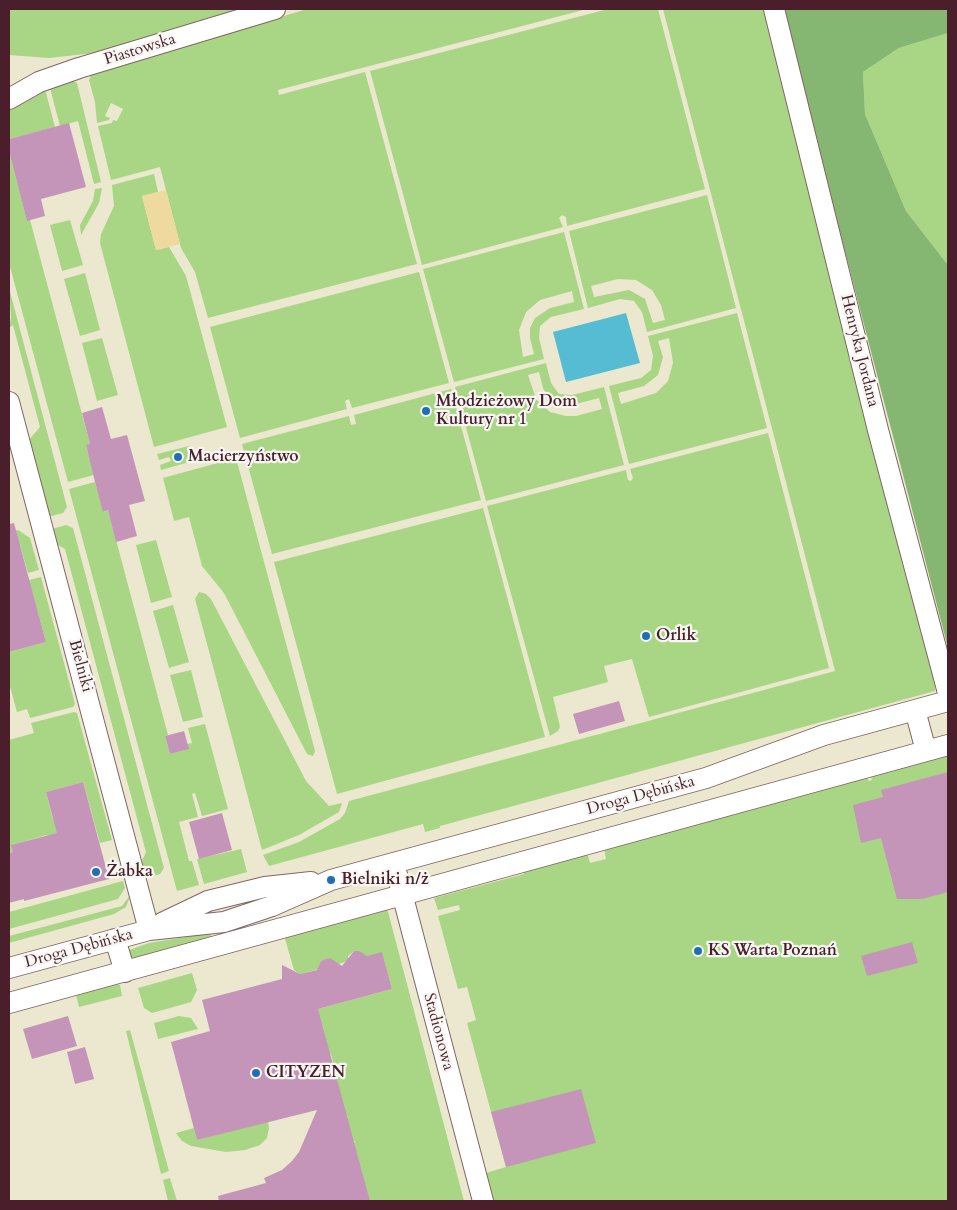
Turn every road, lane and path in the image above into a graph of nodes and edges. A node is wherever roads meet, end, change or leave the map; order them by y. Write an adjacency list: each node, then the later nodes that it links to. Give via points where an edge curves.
1 (275, 9): 3 (street, Piastowska, via 80,68 39,82)
2 (774, 9): 5 (street, Henryka Jordana)
3 (9, 99)
4 (9, 402): 14 (street, Bielniki)
5 (948, 693)
6 (948, 701): 7 (street, Droga Dębińska)
7 (915, 710): 9 (street); 10 (street, Droga Dębińska, via 824,736 706,778)
8 (948, 745): 9 (street)
9 (926, 751): 12 (street)
10 (495, 836): 11 (street, Droga Dębińska); 12 (street)
11 (394, 863): 13 (street, Stadionowa); 14 (street, Droga Dębińska, via 331,880 265,887 208,901)
12 (504, 868): 13 (street)
13 (401, 896): 17 (street); 19 (street, Stadionowa)
14 (150, 930): 15 (street, Droga Dębińska)
15 (115, 939): 16 (street, Droga Dębińska); 17 (street)
16 (9, 968)
17 (124, 972): 18 (street)
18 (9, 1003)
19 (483, 1201)

